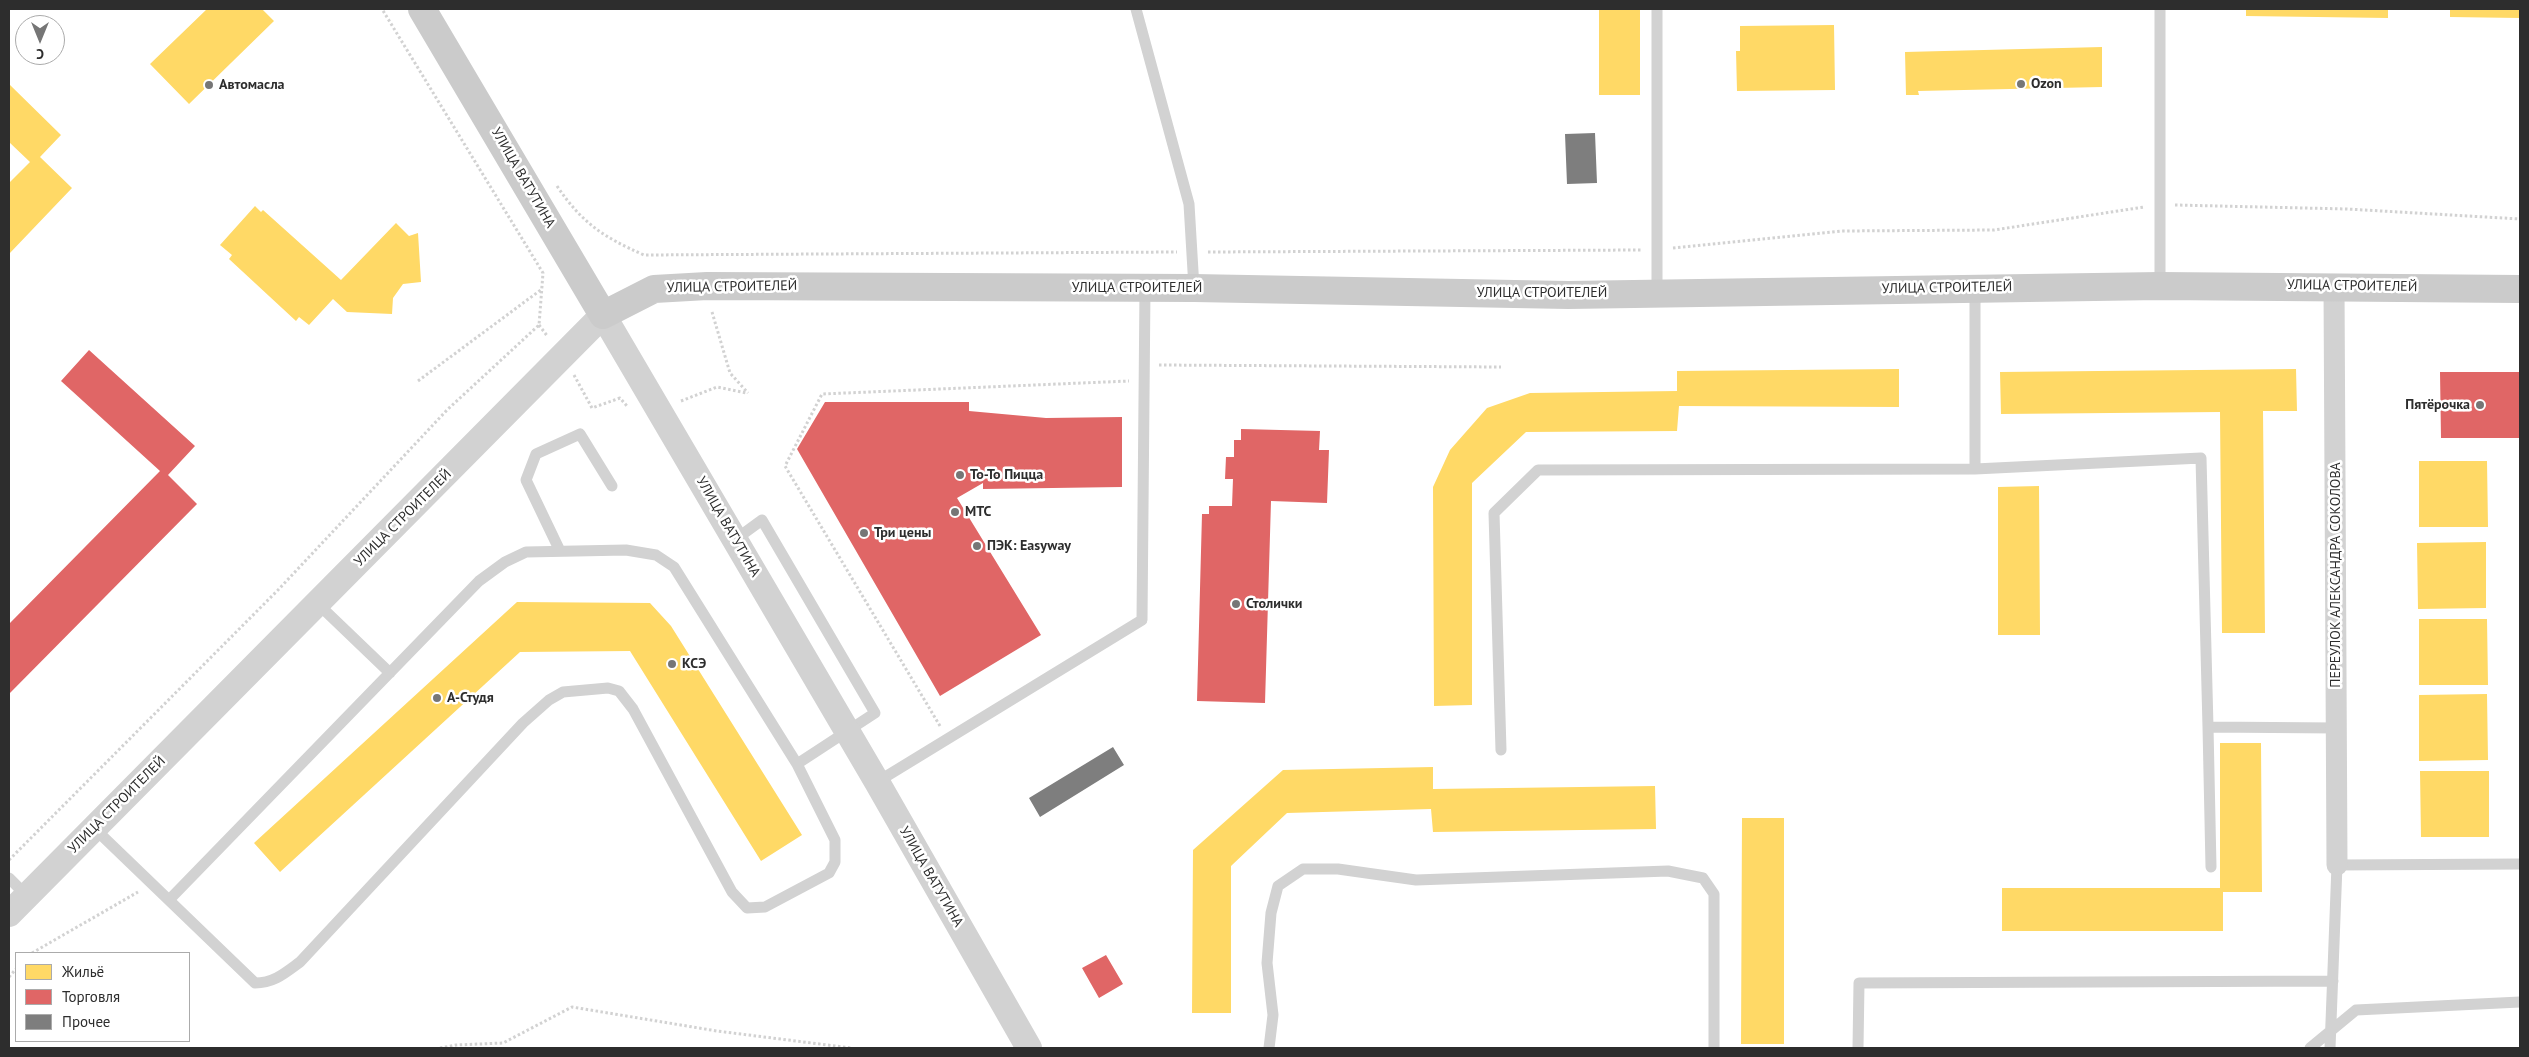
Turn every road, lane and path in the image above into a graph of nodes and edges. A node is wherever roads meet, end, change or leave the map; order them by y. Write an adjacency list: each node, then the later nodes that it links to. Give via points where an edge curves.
1 (382, 9): 16 (path, via 543,273)
2 (422, 9): 20 (main road, УЛИЦА ВАТУТИНА)
3 (1136, 9): 10 (lane, via 1189,204)
4 (1657, 9): 9 (lane)
5 (2160, 9): 7 (lane)
6 (553, 179): 10 (path, via 582,218 613,241 644,255)
7 (2159, 205): 8 (path, via 2347,209); 9 (path, via 1994,230 1842,231); 11 (lane)
8 (2520, 218)
9 (1657, 249): 10 (path); 18 (lane)
10 (1192, 252): 15 (lane)
11 (2160, 286): 12 (main road, УЛИЦА СТРОИТЕЛЕЙ); 13 (main road, УЛИЦА СТРОИТЕЛЕЙ)
12 (2334, 286): 17 (main road, УЛИЦА СТРОИТЕЛЕЙ); 35 (street, ПЕРЕУЛОК АЛЕКСАНДРА СОКОЛОВА)
13 (1975, 287): 18 (main road, УЛИЦА СТРОИТЕЛЕЙ); 28 (lane)
14 (1145, 288): 15 (main road, УЛИЦА СТРОИТЕЛЕЙ); 20 (main road, УЛИЦА СТРОИТЕЛЕЙ, via 707,286 654,289); 24 (lane)
15 (1194, 288): 18 (main road, УЛИЦА СТРОИТЕЛЕЙ, via 1568,295)
16 (542, 289): 21 (path); 25 (path)
17 (2520, 289)
18 (1658, 293)
19 (712, 312): 26 (path, via 730,373 748,393 717,387)
20 (603, 315): 22 (street, УЛИЦА СТРОИТЕЛЕЙ); 30 (street, УЛИЦА ВАТУТИНА)
21 (539, 325): 22 (path); 42 (path, via 447,410 278,590)
22 (561, 358): 27 (path, via 592,408 620,398); 32 (street, УЛИЦА СТРОИТЕЛЕЙ)
23 (1500, 367): 24 (path, via 1161,364)
24 (1146, 369): 37 (lane, via 1142,620); 37 (path, via 1127,382 822,394 785,466)
25 (418, 381)
26 (678, 402)
27 (632, 411)
28 (1976, 469): 34 (lane, via 2201,458); 38 (lane, via 1538,470 1494,513)
29 (612, 486): 31 (lane, via 580,434 536,454 526,480)
30 (736, 539): 36 (street, УЛИЦА ВАТУТИНА); 36 (lane, via 762,520 875,713)
31 (560, 551): 33 (lane, via 526,552 504,562 479,581); 39 (lane, via 626,550 656,554 674,567)
32 (317, 603): 33 (lane); 41 (street, УЛИЦА СТРОИТЕЛЕЙ)
33 (390, 673): 48 (lane)
34 (2208, 727): 35 (lane); 45 (lane)
35 (2337, 728): 43 (street, ПЕРЕУЛОК АЛЕКСАНДРА СОКОЛОВА)
36 (846, 732): 39 (lane); 40 (street, УЛИЦА ВАТУТИНА)
37 (948, 739): 40 (lane)
38 (1501, 750)
39 (797, 764): 48 (lane, via 835,840 835,862 829,873 765,908 747,908 732,892 633,709 619,691 608,688 563,692 549,700 523,723 300,962 279,978 255,984)
40 (877, 782): 55 (street, УЛИЦА ВАТУТИНА)
41 (94, 828): 46 (lane); 47 (street, УЛИЦА СТРОИТЕЛЕЙ)
42 (9, 860)
43 (2337, 864): 44 (lane); 50 (lane)
44 (2520, 864)
45 (2211, 867)
46 (152, 884): 48 (lane); 49 (path)
47 (15, 896)
48 (168, 900)
49 (34, 952)
50 (2332, 981): 52 (lane); 58 (lane, via 1859,983)
51 (2520, 1002): 52 (lane, via 2356,1010)
52 (2331, 1029): 59 (lane); 60 (lane)
53 (440, 1048): 54 (path, via 503,1042 572,1007 717,1031)
54 (851, 1048)
55 (1029, 1048)
56 (1269, 1048): 57 (lane, via 1273,1016 1267,963 1271,913 1278,886 1303,869 1338,869 1416,880 1668,871 1703,878 1714,894)
57 (1714, 1048)
58 (1858, 1048)
59 (2310, 1048)
60 (2330, 1048)

